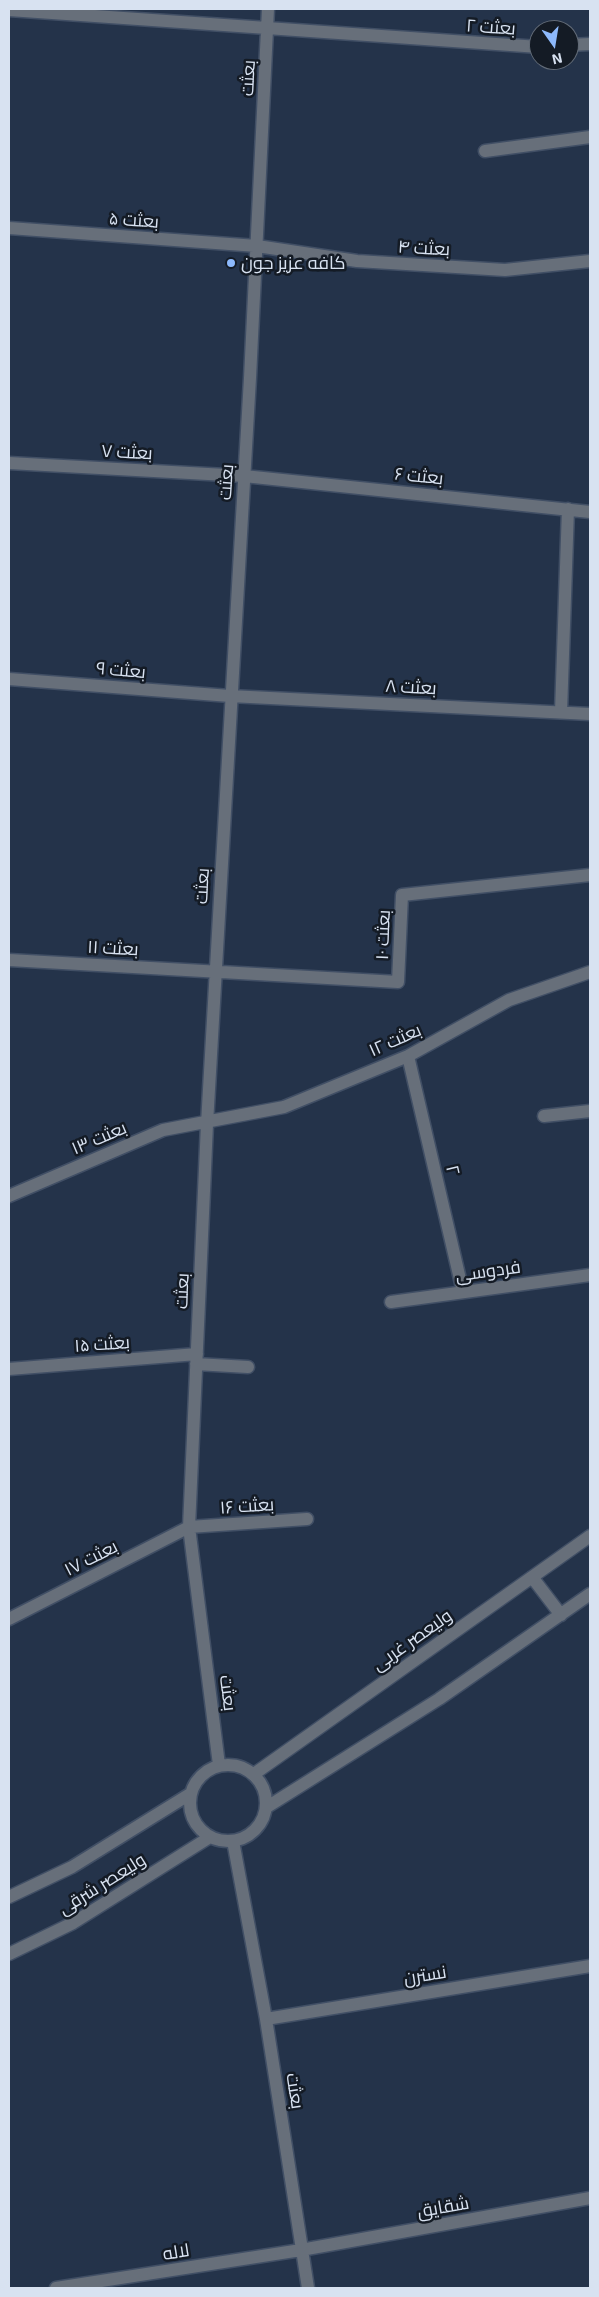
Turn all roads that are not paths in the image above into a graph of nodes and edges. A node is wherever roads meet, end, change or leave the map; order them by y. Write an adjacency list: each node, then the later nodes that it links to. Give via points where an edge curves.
1 (268, 9): 3 (street, بعثت)
2 (9, 10): 3 (street, بعثت ۲)
3 (268, 29): 4 (street, بعثت ۲); 8 (street, بعثت)
4 (529, 47)
5 (590, 138): 6 (street)
6 (485, 151)
7 (9, 228): 8 (street, بعثت ۵)
8 (257, 246): 9 (street, بعثت ۴, via 357,262 505,270); 11 (street, بعثت)
9 (590, 261)
10 (9, 463): 11 (street, بعثت ۷)
11 (244, 476): 12 (street, بعثت ۶); 15 (street, بعثت)
12 (568, 509): 13 (street, بعثت ۶); 16 (street)
13 (590, 512)
14 (9, 679): 15 (street, بعثت ۹)
15 (230, 696): 16 (street, بعثت ۸); 20 (street, بعثت)
16 (561, 712): 17 (street, بعثت ۸)
17 (590, 714)
18 (590, 875): 20 (street, بعثت ۱۰, via 402,895 398,982)
19 (9, 960): 20 (street, بعثت ۱۱)
20 (215, 971): 25 (street, بعثت)
21 (590, 972): 22 (street, بعثت ۱۲, via 509,1000)
22 (408, 1056): 25 (street, بعثت ۱۲, via 284,1107); 28 (street, ۲)
23 (590, 1111): 24 (street)
24 (544, 1116)
25 (207, 1124): 26 (street, بعثت ۱۳, via 163,1130); 30 (street, بعثت)
26 (9, 1196)
27 (590, 1275): 28 (street, فردوسی)
28 (463, 1292): 29 (street, فردوسی)
29 (391, 1302)
30 (197, 1359): 31 (street, بعثت ۱۵); 32 (street, بعثت ۱۵); 34 (street, بعثت)
31 (248, 1367)
32 (9, 1369)
33 (307, 1519): 34 (street, بعثت ۱۶)
34 (189, 1528): 39 (street, بعثت ۱۷); 40 (street, بعثت)
35 (590, 1536): 36 (street, ولیعصر غربی)
36 (532, 1577): 38 (street); 41 (street, ولیعصر غربی)
37 (590, 1594): 38 (street)
38 (561, 1615): 43 (street, via 439,1700)
39 (9, 1619)
40 (219, 1765): 41 (street, via 232,1764); 42 (street, via 206,1771)
41 (254, 1774): 43 (street, via 264,1790)
42 (190, 1794): 44 (street, via 190,1811 197,1826); 46 (street, ولیعصر شرقی, via 72,1867)
43 (267, 1807): 45 (street, via 261,1824 249,1836)
44 (210, 1837): 45 (street); 47 (street, ولیعصر شرقی, via 73,1923)
45 (233, 1841): 49 (street, بعثت)
46 (9, 1898)
47 (9, 1954)
48 (590, 1966): 49 (street, نسترن)
49 (266, 2019): 51 (street, بعثت)
50 (590, 2198): 51 (street, شقایق)
51 (302, 2250): 52 (street, لاله); 53 (street, بعثت)
52 (56, 2288)
53 (308, 2288)

